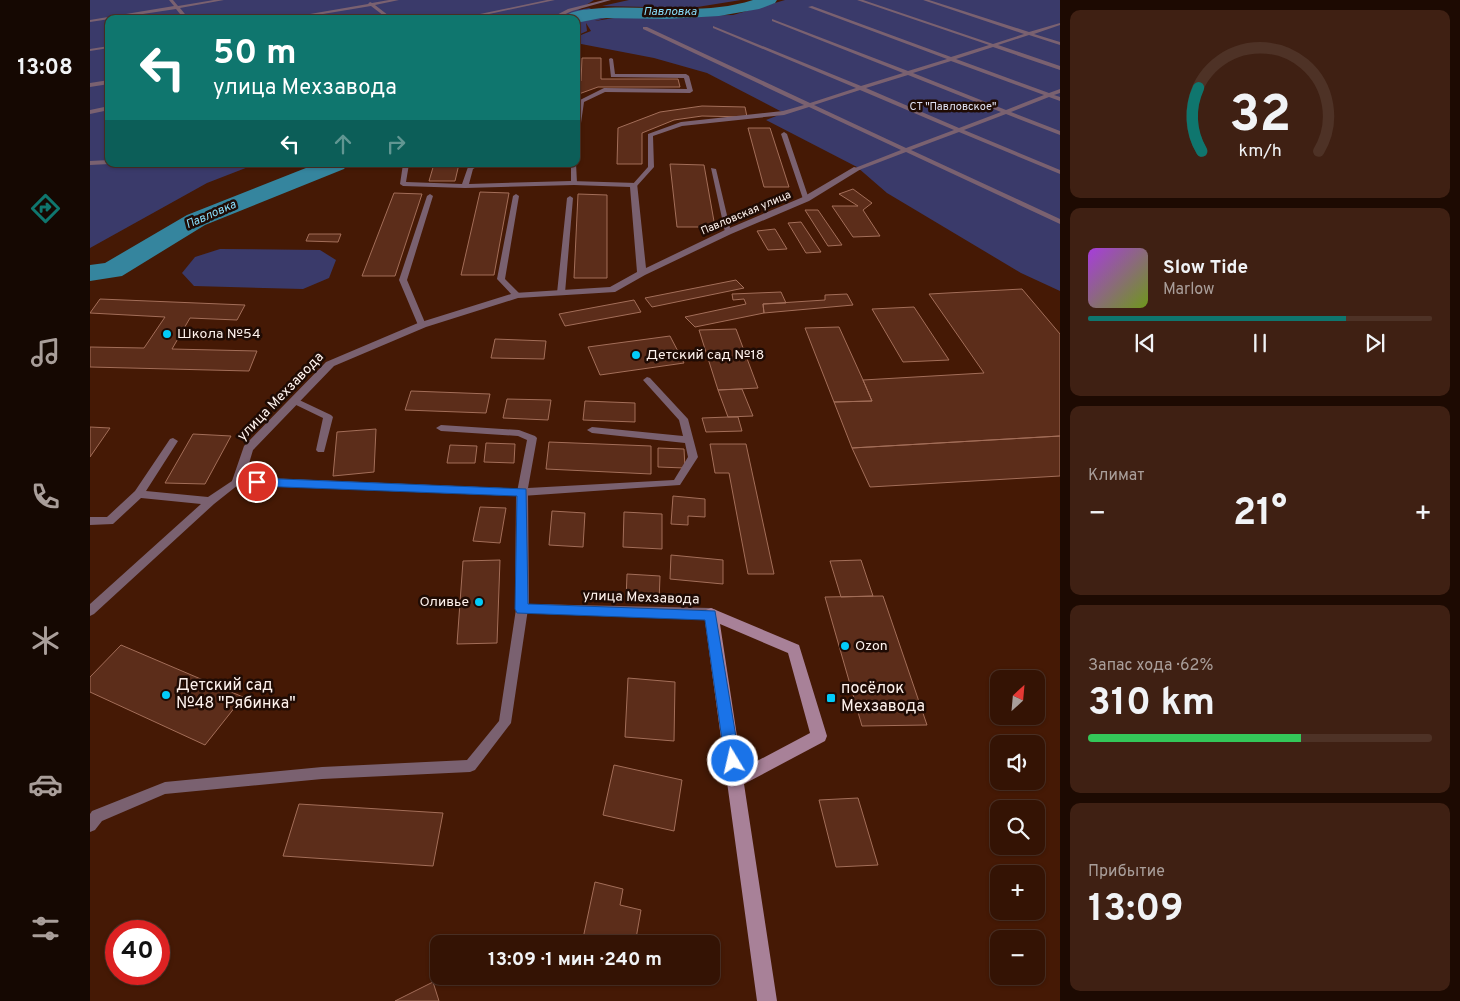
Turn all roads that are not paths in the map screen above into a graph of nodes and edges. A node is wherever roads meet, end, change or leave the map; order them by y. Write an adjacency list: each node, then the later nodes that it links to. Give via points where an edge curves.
1 (171, 0): 10 (lane)
2 (222, 0): 10 (lane)
3 (366, 0): 9 (lane)
4 (397, 0): 9 (lane)
5 (553, 0): 16 (lane)
6 (609, 0): 17 (lane)
7 (859, 0): 26 (lane)
8 (925, 0): 24 (lane)
9 (372, 5): 14 (lane); 15 (lane)
10 (177, 7): 12 (lane); 13 (lane)
11 (810, 7): 30 (lane)
12 (127, 15)
13 (184, 15)
14 (309, 15)
15 (386, 15)
16 (478, 15)
17 (559, 15)
18 (105, 19): 20 (lane)
19 (774, 20): 32 (lane)
20 (90, 21)
21 (1060, 24): 24 (lane)
22 (715, 27): 35 (lane)
23 (645, 28): 39 (lane)
24 (1027, 34): 25 (lane); 26 (lane)
25 (1060, 44)
26 (996, 46): 30 (lane); 31 (lane)
27 (105, 47): 28 (lane)
28 (90, 50)
29 (611, 59): 40 (lane, via 613,76 686,76 690,91 604,90 581,101)
30 (952, 60): 32 (lane); 37 (lane)
31 (1060, 68)
32 (908, 73): 35 (lane); 43 (lane)
33 (105, 83): 34 (lane)
34 (90, 85)
35 (860, 88): 39 (lane); 44 (lane)
36 (1060, 90): 37 (lane)
37 (1048, 95): 38 (lane); 43 (lane)
38 (1060, 99)
39 (809, 104): 47 (lane); 57 (lane, via 784,113 753,118 681,124 650,135 651,167)
40 (580, 106)
41 (105, 109): 42 (lane)
42 (90, 112)
43 (1006, 112): 44 (lane); 45 (lane)
44 (958, 130): 47 (lane); 55 (lane)
45 (1060, 133)
46 (784, 134): 62 (lane)
47 (907, 150): 54 (lane); 63 (lane)
48 (105, 162): 49 (lane)
49 (90, 163)
50 (406, 167): 58 (lane, via 403,184)
51 (472, 167): 58 (lane)
52 (574, 167): 56 (lane)
53 (713, 169): 64 (lane)
54 (856, 169): 62 (street, Павловская улица)
55 (1060, 172)
56 (574, 183): 57 (street); 58 (lane)
57 (634, 185): 65 (street)
58 (465, 186)
59 (430, 196): 68 (lane, via 403,280)
60 (516, 196): 67 (lane, via 501,279)
61 (570, 198): 66 (lane)
62 (806, 199): 64 (street, Павловская улица)
63 (1060, 222)
64 (728, 232): 65 (street, Павловская улица)
65 (642, 273): 66 (street, улица Мехзавода, via 612,290)
66 (561, 293): 67 (street, улица Мехзавода)
67 (518, 295): 68 (street, улица Мехзавода)
68 (422, 325): 70 (street, улица Мехзавода, via 330,364)
69 (647, 380): 73 (lane, via 683,419)
70 (295, 401): 75 (lane, via 328,417); 76 (street, улица Мехзавода, via 248,449)
71 (441, 428): 77 (lane, via 519,434 532,438)
72 (592, 430): 73 (lane)
73 (689, 440): 77 (lane, via 693,456 677,483)
74 (173, 441): 78 (lane)
75 (320, 450)
76 (238, 481): 77 (street); 79 (lane)
77 (522, 492): 81 (street)
78 (139, 494): 79 (lane); 80 (lane, via 109,521)
79 (210, 501): 82 (lane)
80 (90, 521)
81 (522, 609): 83 (street, улица Мехзавода); 85 (lane, via 505,723 470,766 322,773 165,788 97,816)
82 (90, 611)
83 (711, 614): 84 (street); 84 (street, via 794,649 819,736)
84 (736, 780): 86 (street)
85 (90, 825)
86 (767, 1001)

